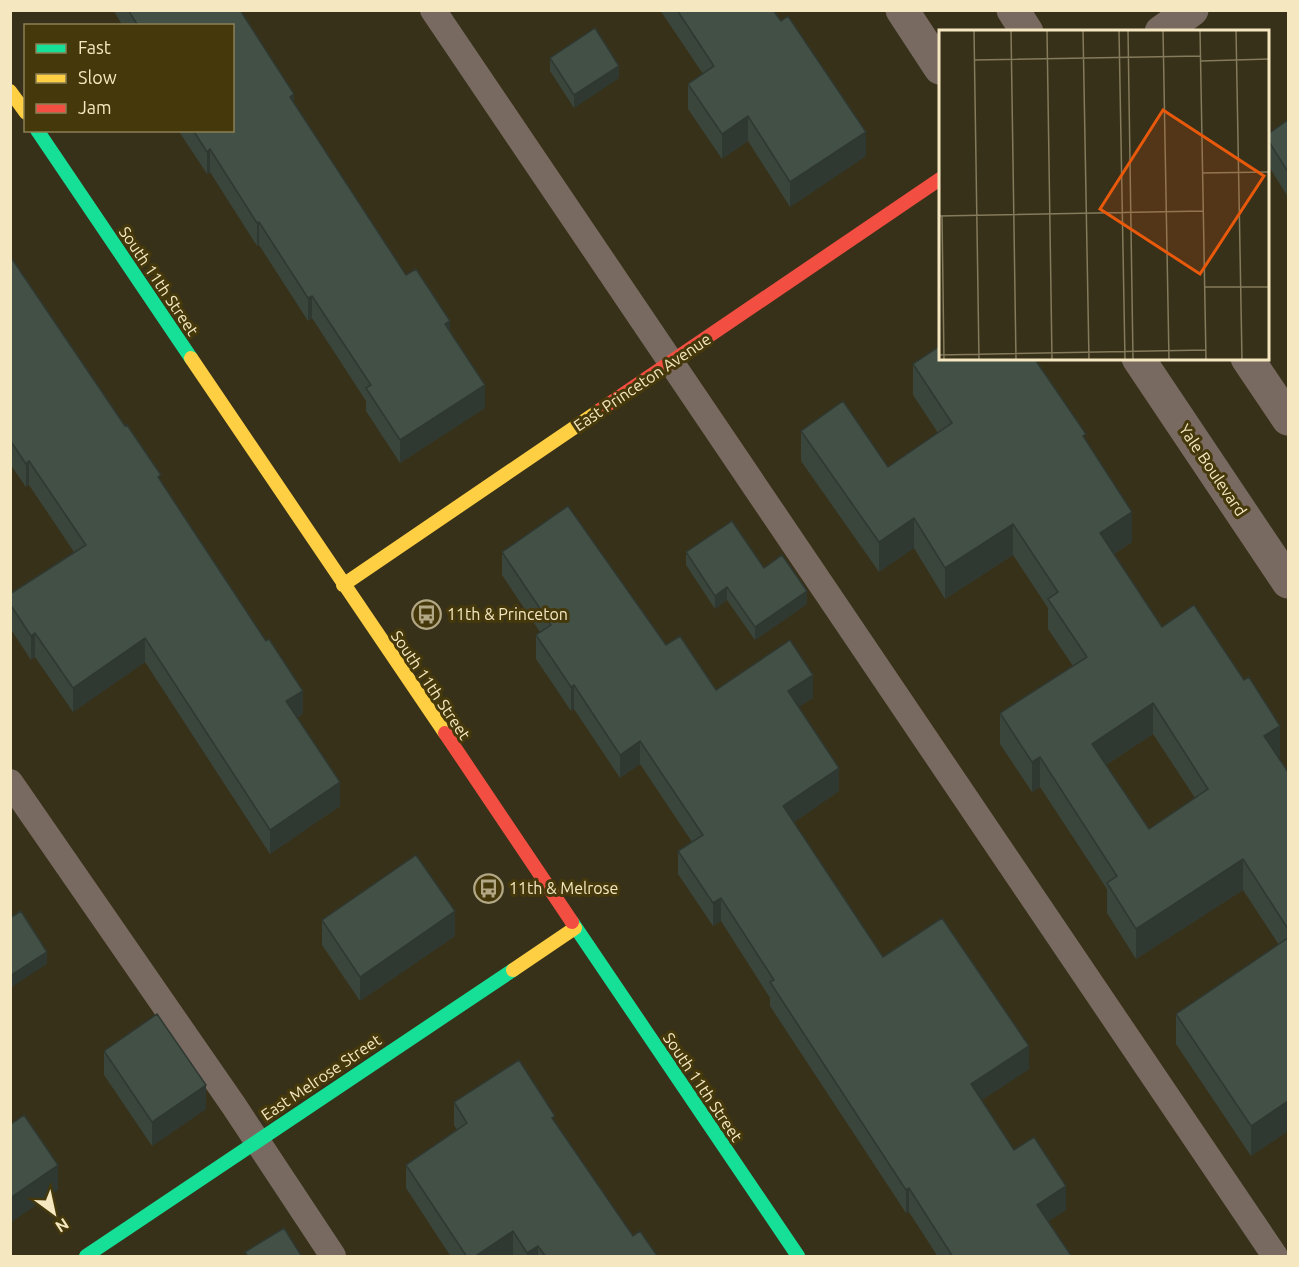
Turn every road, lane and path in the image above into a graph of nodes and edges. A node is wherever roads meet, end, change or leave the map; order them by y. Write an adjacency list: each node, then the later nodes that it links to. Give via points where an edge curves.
1 (433, 10): 14 (lane)
2 (902, 10): 7 (street)
3 (1013, 10): 5 (street)
4 (1192, 10): 6 (street)
5 (1026, 30)
6 (1164, 30)
7 (939, 66)
8 (10, 91): 9 (street)
9 (24, 110)
10 (38, 132): 17 (street, South 11th Street)
11 (939, 180): 14 (street, East Princeton Avenue)
12 (1139, 360): 16 (street, Yale Boulevard)
13 (1248, 360): 15 (street)
14 (670, 363): 17 (street, East Princeton Avenue); 24 (lane)
15 (1288, 419)
16 (1288, 582)
17 (343, 585): 19 (street, South 11th Street)
18 (10, 782): 20 (lane)
19 (575, 928): 20 (street, East Melrose Street); 23 (street, South 11th Street)
20 (257, 1141): 21 (street, East Melrose Street); 22 (lane)
21 (86, 1257)
22 (333, 1257)
23 (798, 1257)
24 (1275, 1257)

